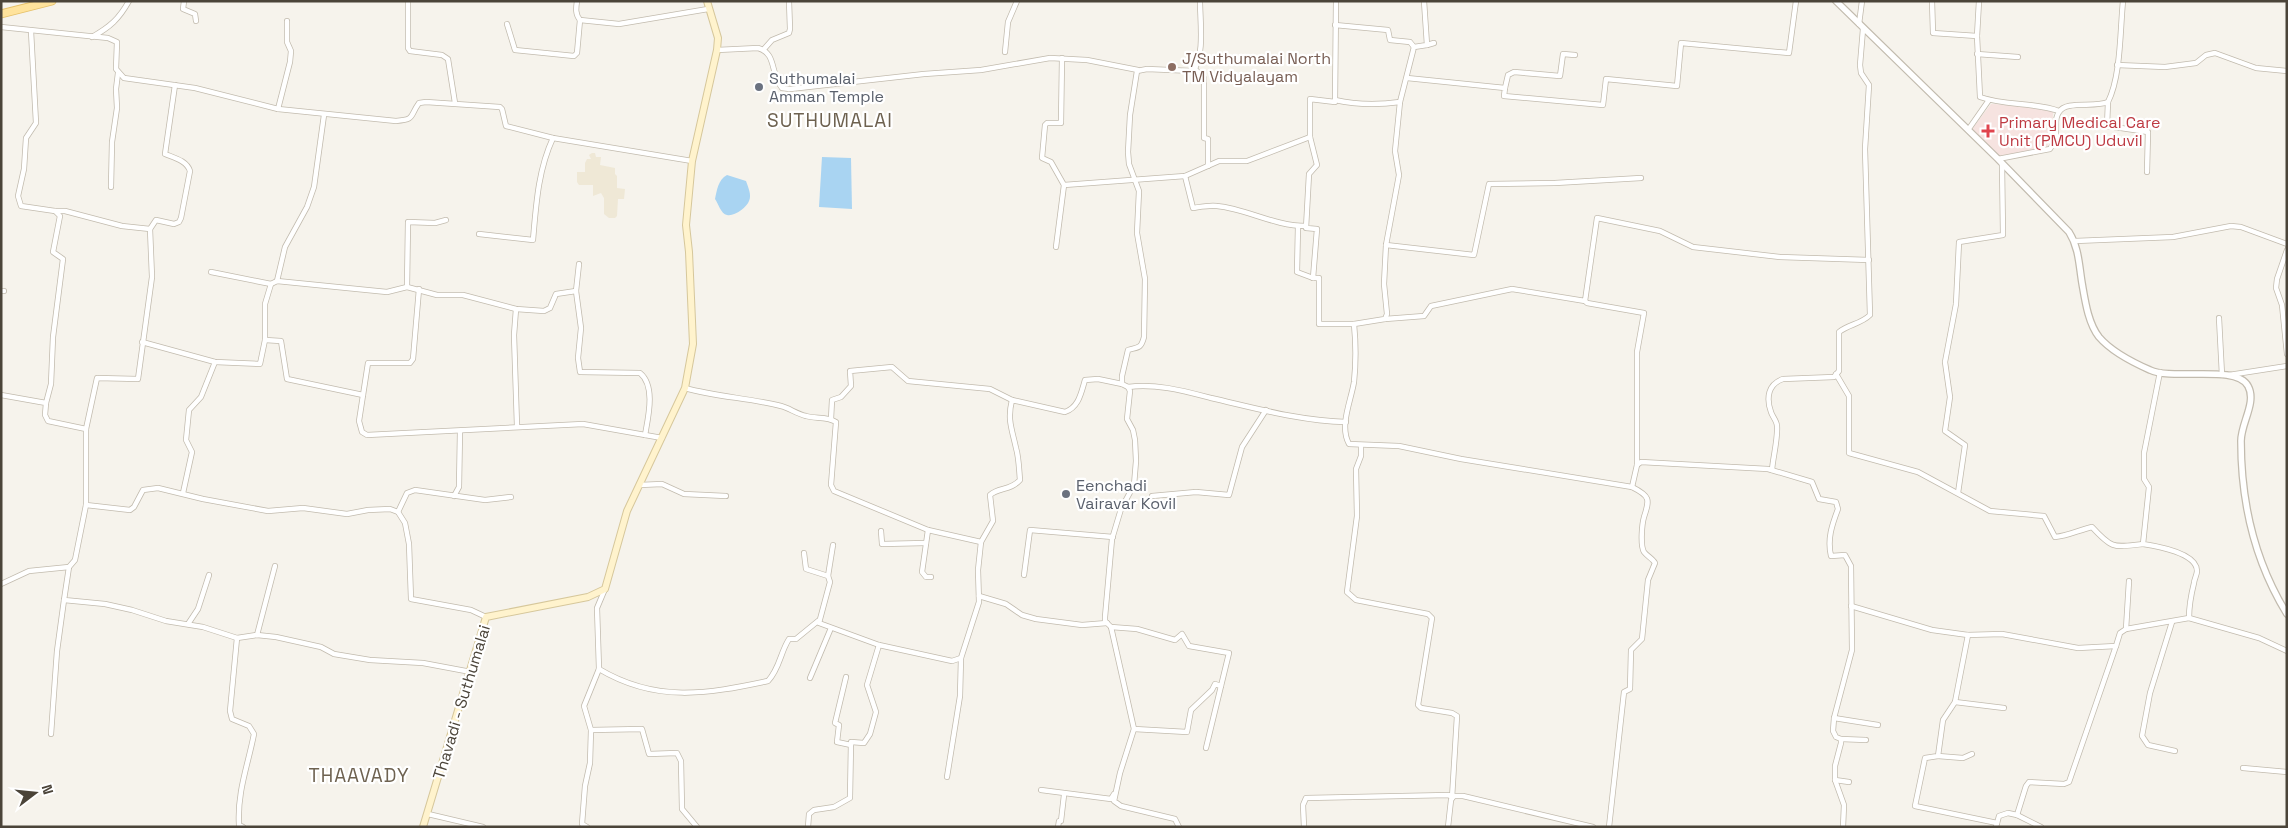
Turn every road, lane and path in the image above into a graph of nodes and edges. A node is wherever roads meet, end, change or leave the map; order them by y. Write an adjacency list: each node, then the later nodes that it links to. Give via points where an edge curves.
1 (52, 1): 19 (main road)
2 (129, 1): 29 (street, via 120,18)
3 (184, 1): 22 (street, via 183,9 195,14)
4 (408, 1): 52 (street, via 408,48 410,51 442,55 448,60)
5 (577, 1): 21 (street)
6 (707, 1): 18 (main road)
7 (789, 1): 33 (street, via 789,33 772,40)
8 (1017, 1): 35 (street, via 1008,22)
9 (1200, 1): 41 (street, via 1200,57)
10 (1336, 1): 24 (street)
11 (1424, 1): 31 (street)
12 (1796, 1): 47 (street, via 1789,53 1681,43 1677,86 1606,79 1604,105 1504,96)
13 (1836, 1): 25 (street)
14 (1862, 1): 25 (street)
15 (1932, 1): 28 (street, via 1933,33)
16 (1979, 1): 28 (street)
17 (2123, 1): 40 (street)
18 (708, 9): 21 (street, via 619,24); 34 (main road, via 716,28)
19 (1, 14)
20 (287, 20): 53 (street, via 290,62)
21 (580, 20): 23 (street, via 574,56 515,50)
22 (196, 21)
23 (507, 24)
24 (1336, 25): 32 (street, via 1388,30 1390,40 1410,42); 48 (street)
25 (1861, 26): 56 (street); 79 (street, via 1861,73 1869,85 1865,149)
26 (1, 27): 27 (street)
27 (31, 32): 29 (street); 68 (street, via 36,123 26,138 18,203 20,206)
28 (1977, 36): 36 (street)
29 (91, 37): 44 (street, via 117,42)
30 (1434, 43): 31 (street)
31 (1427, 45): 32 (street)
32 (1414, 47): 45 (street)
33 (764, 49): 34 (street); 39 (street, via 770,55 778,84 790,89 981,70 1031,60)
34 (717, 50): 59 (main road)
35 (1005, 52)
36 (1977, 54): 38 (street); 49 (street, via 1978,90 1980,97)
37 (1575, 55): 47 (street, via 1561,56 1560,76 1514,72 1508,75)
38 (2018, 57)
39 (1062, 58): 42 (street); 66 (street, via 1061,123 1045,125 1042,158 1051,162)
40 (2117, 66): 43 (street, via 2165,67 2196,62 2206,55 2215,54 2256,68); 51 (street)
41 (1195, 69): 42 (street, via 1185,73); 61 (street, via 1204,78 1204,138 1208,140)
42 (1138, 70): 65 (street, via 1128,152)
43 (2287, 71)
44 (118, 73): 46 (street, via 124,78); 67 (street)
45 (1407, 78): 47 (street); 50 (street)
46 (174, 85): 53 (street); 72 (street, via 166,154 185,163 190,171 179,222 156,220)
47 (1504, 88)
48 (1334, 100): 50 (street, via 1383,105); 57 (street, via 1310,99)
49 (1989, 100): 54 (street, via 2046,106); 56 (street)
50 (1400, 102): 75 (street, via 1394,151 1399,175)
51 (2108, 102): 54 (street, via 2099,106 2070,105); 62 (street, via 2107,126 2148,132)
52 (455, 103): 55 (street, via 419,103 413,117 408,120); 58 (street, via 500,106 506,126)
53 (278, 109): 55 (street)
54 (2059, 112): 60 (street, via 2057,141 2050,150)
55 (324, 115): 83 (street, via 314,187 285,247)
56 (1968, 130): 60 (street)
57 (1310, 137): 61 (street, via 1247,161 1219,161); 71 (street, via 1317,165 1309,174)
58 (553, 138): 59 (street); 73 (street, via 536,196 532,240)
59 (692, 161): 103 (main road, via 686,225 693,344)
60 (2000, 162): 74 (street); 122 (street, via 2003,235 1959,242 1956,304 1945,362 1950,397 1945,431 1965,445)
61 (1208, 166): 63 (street)
62 (2147, 172)
63 (1185, 176): 65 (street); 70 (street, via 1193,208 1228,208)
64 (1641, 178): 75 (street, via 1489,184 1474,255)
65 (1136, 179): 66 (street); 101 (street, via 1140,201 1138,245 1145,279 1144,337 1138,349 1128,350)
66 (1064, 185): 77 (street)
67 (111, 187)
68 (55, 211): 72 (street); 107 (street, via 60,216 54,252 63,260 63,268 53,337 51,384)
69 (446, 220): 85 (street, via 435,224 408,222)
70 (1298, 226): 71 (street); 82 (street, via 1298,272)
71 (1306, 226): 82 (street, via 1317,229)
72 (150, 229): 94 (street, via 152,277)
73 (479, 234)
74 (2075, 241): 76 (street, via 2173,237 2231,226); 98 (street, via 2090,318 2099,337 2129,358)
75 (1386, 244): 91 (street)
76 (2287, 244)
77 (1056, 247)
78 (2287, 250): 95 (street, via 2276,288 2282,306)
79 (1869, 260): 88 (street, via 1780,257 1693,247 1660,230 1597,218); 99 (street, via 1870,315 1863,322 1846,326 1839,332 1839,371)
80 (579, 264): 87 (street)
81 (211, 272): 84 (street)
82 (1313, 278): 92 (street, via 1319,278 1319,324)
83 (277, 281): 84 (street); 85 (street, via 387,292)
84 (271, 284): 93 (street, via 265,304)
85 (407, 287): 86 (street)
86 (419, 289): 89 (street, via 437,295 471,297); 105 (street, via 413,359 410,363 368,363)
87 (576, 291): 89 (street, via 556,294 550,308 544,311); 114 (street, via 581,328 580,372 640,373 645,377 649,387)
88 (1585, 301): 91 (street, via 1512,289 1431,306 1424,316); 117 (street, via 1644,313 1637,352)
89 (516, 309): 111 (street)
90 (2219, 318): 100 (street)
91 (1385, 319): 92 (street)
92 (1354, 324): 110 (street, via 1354,383)
93 (265, 340): 96 (street, via 262,362 257,365); 105 (street, via 280,340 287,379)
94 (142, 342): 96 (street); 112 (street, via 138,379 97,378)
95 (2287, 354)
96 (215, 362): 121 (street, via 201,396 189,410 186,440 192,452)
97 (2287, 366): 100 (street)
98 (2160, 372): 100 (street); 134 (street, via 2144,453 2144,479 2149,487)
99 (1836, 374): 118 (street, via 1834,377 1783,378 1770,389 1768,400 1777,425); 122 (street, via 1850,396 1849,453 1918,472)
100 (2225, 375): 149 (street, via 2239,378 2251,392 2241,438 2242,479 2251,528 2267,579)
101 (1122, 384): 102 (street); 106 (street, via 1085,380 1076,406 1065,412)
102 (1128, 387): 108 (street, via 1142,385 1186,392); 131 (street, via 1127,418 1133,430 1136,461 1134,485 1121,509)
103 (685, 388): 109 (street, via 783,406 800,415); 115 (main road)
104 (1, 395): 107 (street)
105 (363, 395): 113 (street, via 360,421 362,432 367,435)
106 (1012, 400): 109 (street, via 990,389 908,381 892,367 850,370 851,386 841,397 832,400); 132 (street, via 1009,412 1011,434 1020,480 1013,488 990,495 993,521)
107 (46, 403): 112 (street, via 48,421)
108 (1266, 410): 110 (street, via 1317,421); 125 (street, via 1242,447 1228,495 1196,492)
109 (830, 419): 129 (street, via 836,422 831,485 834,491)
110 (1346, 422): 116 (street, via 1346,440 1349,444)
111 (518, 426): 113 (street); 114 (street, via 583,424)
112 (86, 429): 127 (street)
113 (460, 431): 123 (street, via 459,487)
114 (645, 435): 115 (street)
115 (662, 438): 119 (main road)
116 (1361, 445): 120 (street, via 1399,446); 192 (street, via 1356,469 1357,516 1347,592 1356,600 1428,614 1432,618 1418,705 1457,716)
117 (1636, 465): 118 (street, via 1641,462); 120 (street)
118 (1772, 470): 148 (street, via 1812,482 1819,499 1836,502 1838,509 1831,526 1829,547 1831,556 1844,555 1851,566)
119 (640, 485): 124 (street, via 662,484 684,494); 145 (main road, via 627,511)
120 (1632, 487): 207 (street, via 1644,494 1648,501 1642,543 1644,552 1656,563 1648,580 1642,639 1631,650 1630,689 1624,692)
121 (183, 494): 127 (street, via 147,488 130,510); 128 (street, via 268,511 303,508 347,514 390,509)
122 (1958, 494): 134 (street, via 1990,511 2044,516 2055,537 2092,527 2107,544)
123 (454, 496): 126 (street, via 485,500); 128 (street, via 412,490 407,493)
124 (726, 496)
125 (1152, 496)
126 (511, 497)
127 (86, 505): 138 (street, via 75,560)
128 (398, 512): 150 (street, via 405,523 409,544 411,600 471,610)
129 (928, 530): 132 (street); 133 (street)
130 (881, 531): 133 (street, via 882,544)
131 (1113, 537): 140 (street, via 1030,530); 155 (street, via 1105,617)
132 (981, 542): 146 (street)
133 (926, 543): 142 (street, via 922,572)
134 (2143, 544): 151 (street, via 2182,554 2195,565 2197,571 2189,603)
135 (832, 545): 141 (street)
136 (804, 553): 141 (street, via 806,569)
137 (275, 566): 158 (street)
138 (69, 567): 144 (street, via 29,571); 147 (street)
139 (209, 575): 154 (street, via 198,609)
140 (1024, 575)
141 (828, 576): 152 (street, via 830,582)
142 (931, 578)
143 (2129, 581): 157 (street)
144 (1, 584)
145 (606, 589): 150 (main road, Thavadi - Suthumalai, via 588,597); 165 (street, via 597,608)
146 (979, 596): 155 (street, via 1006,604 1036,619); 164 (street)
147 (64, 600): 154 (street, via 105,604); 176 (street)
148 (1851, 606): 159 (street, via 1932,630); 172 (street, via 1852,650)
149 (2287, 614)
150 (486, 617): 166 (main road, Thavadi - Suthumalai)
151 (2189, 618): 153 (street); 163 (street, via 2259,638)
152 (818, 621): 156 (street); 165 (street, via 796,639 789,639 773,676 759,683 722,691 662,693)
153 (2172, 622): 157 (street); 181 (street, via 2150,693 2142,736 2148,745)
154 (188, 624): 160 (street)
155 (1109, 625): 169 (street, via 1175,640 1182,634 1189,646 1229,653); 174 (street)
156 (831, 628): 161 (street); 168 (street)
157 (2126, 629): 162 (street, via 2120,633)
158 (257, 635): 160 (street); 166 (street, via 321,647 334,654 423,663)
159 (1967, 635): 162 (street, via 2002,634 2078,648); 170 (street)
160 (237, 638): 196 (street, via 230,711 232,719 249,726 254,734 244,766 238,812 239,825)
161 (880, 645): 164 (street, via 952,661); 179 (street, via 866,685 876,712 870,734 864,743 851,742)
162 (2116, 646): 194 (street, via 2069,782 2030,782)
163 (2287, 651)
164 (961, 658): 186 (street, via 960,696)
165 (599, 669): 175 (street, via 584,706)
166 (471, 672): 193 (main road, Thavadi - Suthumalai)
167 (846, 677): 179 (street, via 835,723 839,725 837,742)
168 (810, 678)
169 (1221, 686): 174 (street, via 1215,684 1192,710 1188,732); 180 (street)
170 (1955, 702): 171 (street); 183 (street, via 1943,720)
171 (2004, 708)
172 (1834, 718): 173 (street); 177 (street, via 1833,731)
173 (1878, 726)
174 (1134, 729): 190 (street)
175 (591, 730): 199 (street, via 582,824); 200 (street, via 642,729 649,754 677,753 681,761 682,809)
176 (51, 734)
177 (1841, 740): 178 (street); 187 (street)
178 (1866, 740)
179 (851, 745): 201 (street, via 850,798 834,807 814,810 809,814)
180 (1206, 748)
181 (2175, 751)
182 (1972, 754): 183 (street, via 1963,758)
183 (1938, 756): 195 (street, via 1925,758 1915,806)
184 (2243, 768): 185 (street)
185 (2287, 772)
186 (947, 777)
187 (1835, 780): 188 (street); 208 (street, via 1844,805)
188 (1849, 782)
189 (1041, 790): 191 (street)
190 (1115, 793): 191 (street, via 1111,799); 203 (street, via 1114,801 1121,806 1175,819)
191 (1064, 795): 202 (street)
192 (1452, 798): 204 (street, via 1449,795 1306,798); 205 (street); 206 (street, via 1463,796)
193 (428, 814): 197 (main road, Thavadi - Suthumalai); 198 (street)
194 (2017, 815): 195 (street, via 1998,816); 209 (street)
195 (1996, 825)
196 (243, 827)
197 (423, 827)
198 (483, 827)
199 (587, 827)
200 (698, 827)
201 (808, 827)
202 (1058, 827)
203 (1179, 827)
204 (1304, 827)
205 (1448, 827)
206 (1593, 827)
207 (1609, 827)
208 (1843, 827)
209 (2041, 827)

